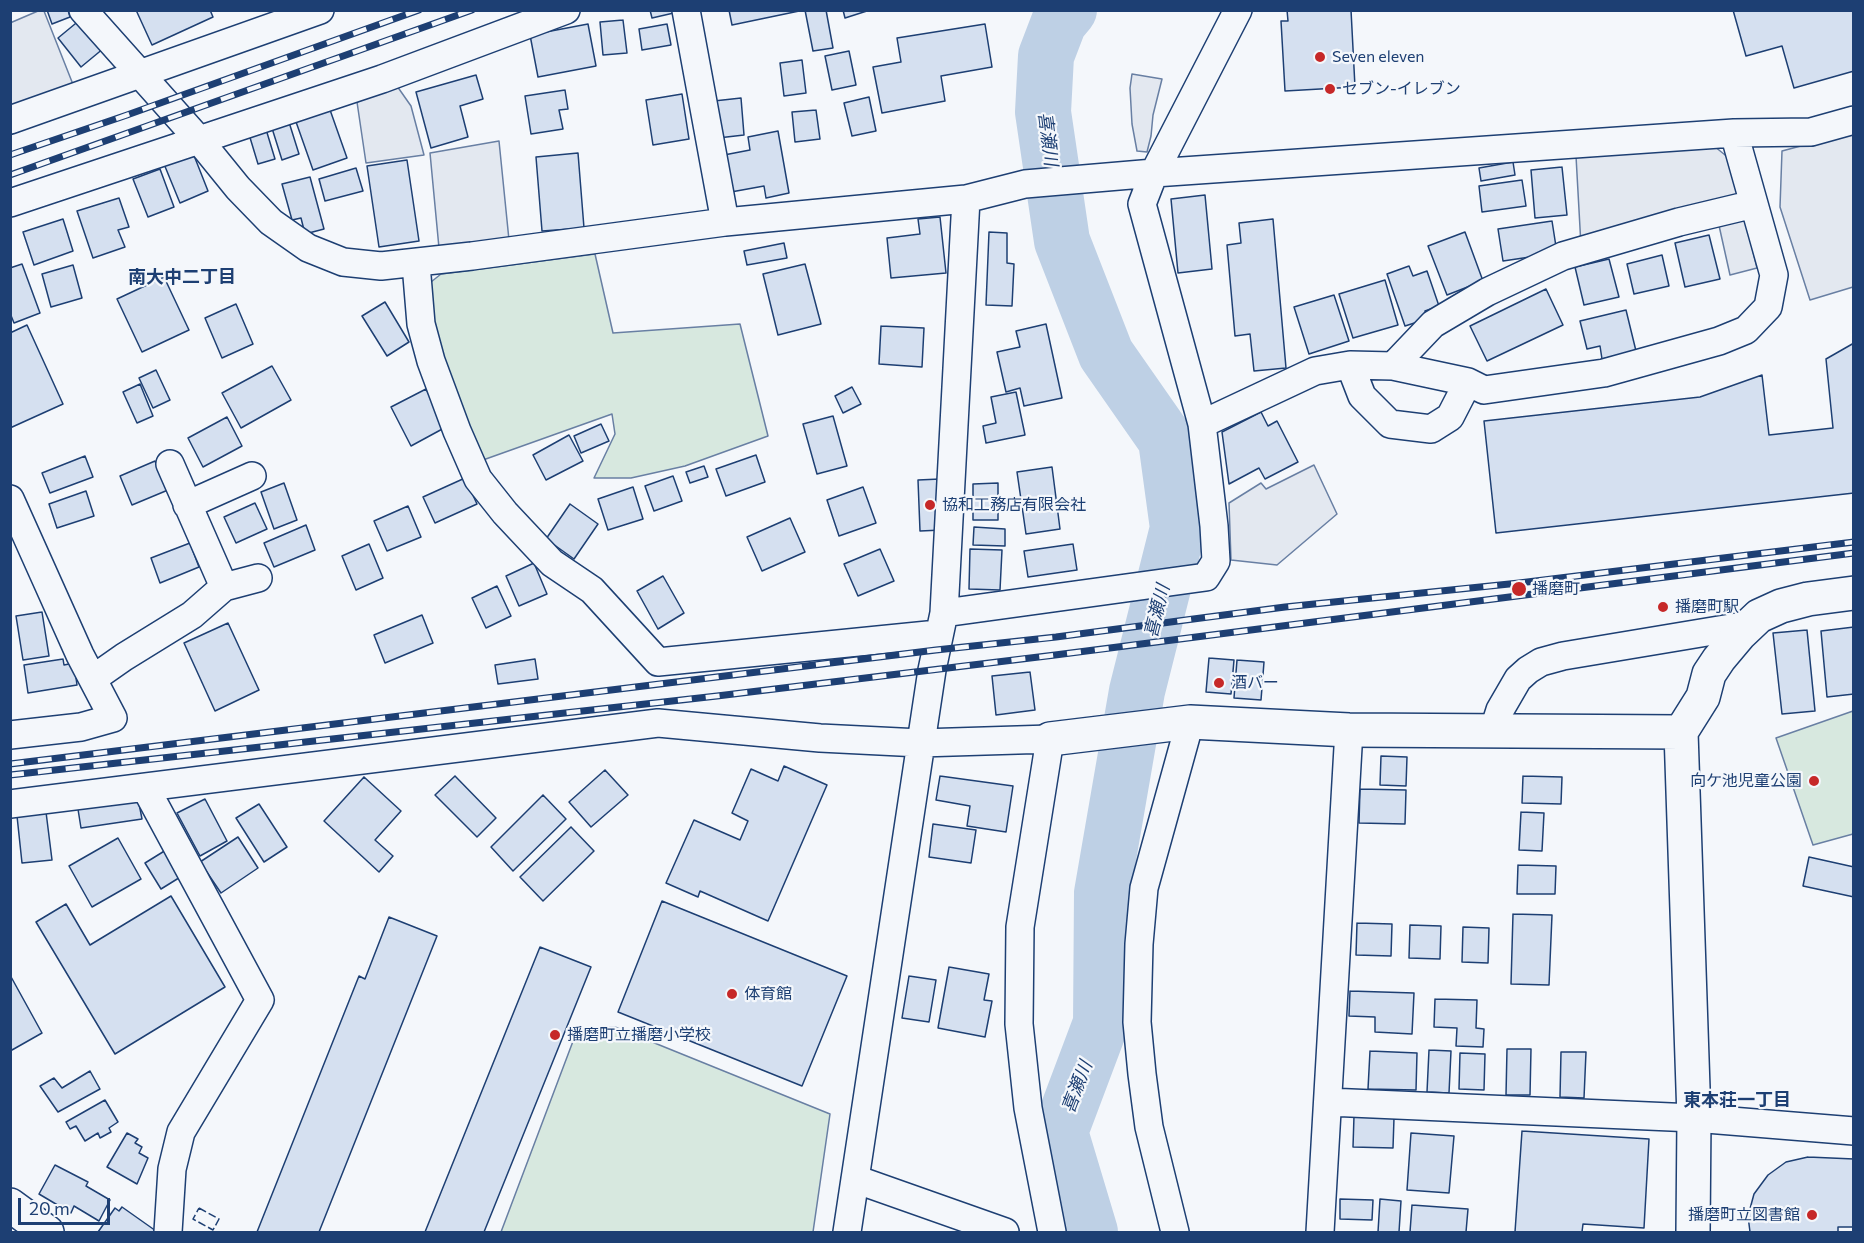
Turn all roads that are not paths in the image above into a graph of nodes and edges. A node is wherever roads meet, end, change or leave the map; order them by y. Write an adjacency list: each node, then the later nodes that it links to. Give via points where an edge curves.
1 (83, 10): 6 (street)
2 (320, 10): 6 (street)
3 (566, 10): 10 (street, via 382,80)
4 (687, 10): 15 (street)
5 (1238, 10): 11 (street)
6 (140, 74): 7 (street); 10 (street)
7 (10, 120)
8 (1854, 120): 9 (street, via 1811,132)
9 (1734, 133): 11 (street); 14 (street)
10 (199, 140): 13 (street); 16 (street, via 271,222 308,248 343,262)
11 (1154, 173): 12 (street, via 1024,184); 20 (street, via 1142,204)
12 (966, 199): 15 (street); 28 (street)
13 (10, 203)
14 (1754, 204): 18 (street, via 1563,256 1487,292 1433,324); 19 (street, via 1774,275 1768,306 1746,330 1604,373 1484,390)
15 (725, 222): 16 (street)
16 (416, 264): 28 (street, via 422,324 431,361 478,479 552,562 592,590 658,662)
17 (1350, 365): 18 (street); 19 (street, via 1362,396 1390,424 1431,429 1450,417); 20 (street, via 1315,371)
18 (1393, 366): 19 (street)
19 (1468, 382)
20 (1202, 424): 28 (street, via 1216,561 1206,577 1088,592)
21 (170, 464): 24 (street)
22 (252, 476): 24 (street)
23 (10, 499): 32 (street)
24 (187, 505): 26 (street)
25 (258, 578): 26 (street)
26 (224, 587): 32 (street, via 192,615)
27 (1854, 593): 29 (street, via 1781,606)
28 (941, 623): 39 (street)
29 (1749, 625): 30 (street); 31 (street)
30 (1684, 635): 31 (street, via 1707,642); 35 (street, via 1541,662 1518,680 1500,710)
31 (1719, 659): 36 (street, via 1709,674 1703,697)
32 (94, 678): 37 (street, via 113,718 81,727)
33 (1190, 722): 34 (street); 38 (street); 52 (street, via 1144,888 1139,944 1137,1022 1149,1128)
34 (1349, 730): 35 (street); 42 (street)
35 (1493, 732): 36 (street)
36 (1681, 732): 43 (street)
37 (10, 735)
38 (1050, 739): 39 (street); 51 (street, via 1020,927 1019,1024 1028,1108)
39 (920, 743): 40 (street, via 658,723); 45 (street)
40 (146, 787): 41 (street); 48 (street, via 260,1000 181,1132 172,1169)
41 (10, 804)
42 (1328, 1102): 43 (street); 53 (street)
43 (1694, 1118): 44 (street); 54 (street)
44 (1854, 1131)
45 (855, 1179): 49 (street); 50 (street)
46 (10, 1205): 47 (street)
47 (46, 1233)
48 (168, 1233)
49 (847, 1233)
50 (1005, 1233)
51 (1052, 1233)
52 (1175, 1233)
53 (1320, 1233)
54 (1693, 1233)

